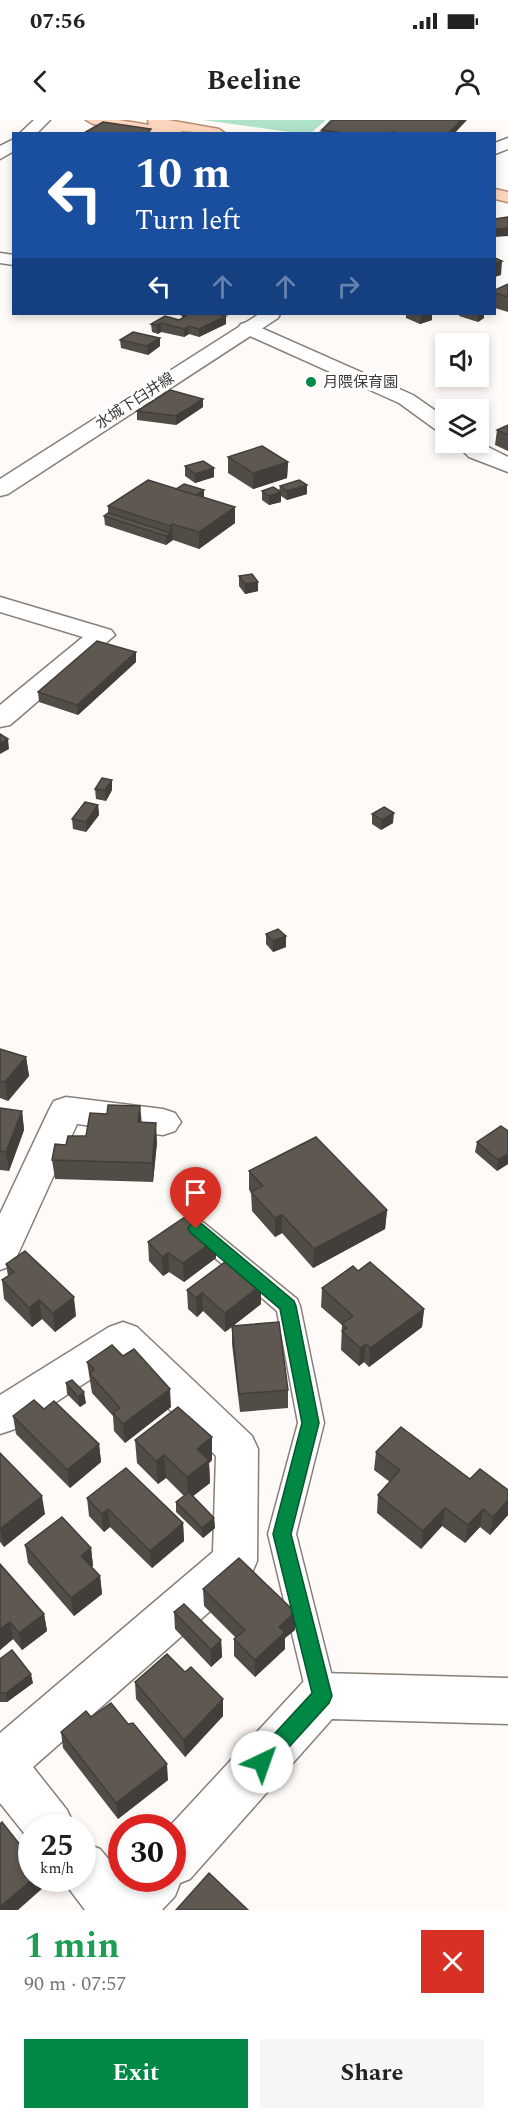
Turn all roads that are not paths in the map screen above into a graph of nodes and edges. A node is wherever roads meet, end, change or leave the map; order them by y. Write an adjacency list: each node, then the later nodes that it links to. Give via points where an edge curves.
1 (43, 120): 4 (street)
2 (93, 120): 5 (main road)
3 (141, 120): 6 (main road)
4 (28, 132)
5 (163, 132)
6 (208, 132)
7 (12, 145): 8 (street)
8 (0, 154)
9 (254, 319): 10 (street, via 406,399); 13 (street, 水城下臼井線)
10 (435, 420)
11 (479, 453): 12 (street)
12 (508, 465)
13 (0, 489)
14 (0, 604): 15 (street, via 102,635)
15 (0, 718)
16 (163, 1122): 18 (street, via 66,1110)
17 (196, 1229): 20 (lane, via 288,1306 311,1423 282,1534)
18 (0, 1254)
19 (0, 1418): 22 (street, via 123,1338 237,1449 235,1561)
20 (322, 1696): 21 (street); 24 (street)
21 (508, 1701)
22 (0, 1764): 23 (street)
23 (40, 1814)
24 (186, 1846)
25 (96, 1884): 27 (street)
26 (144, 1892): 28 (street)
27 (118, 1910)
28 (128, 1910)

